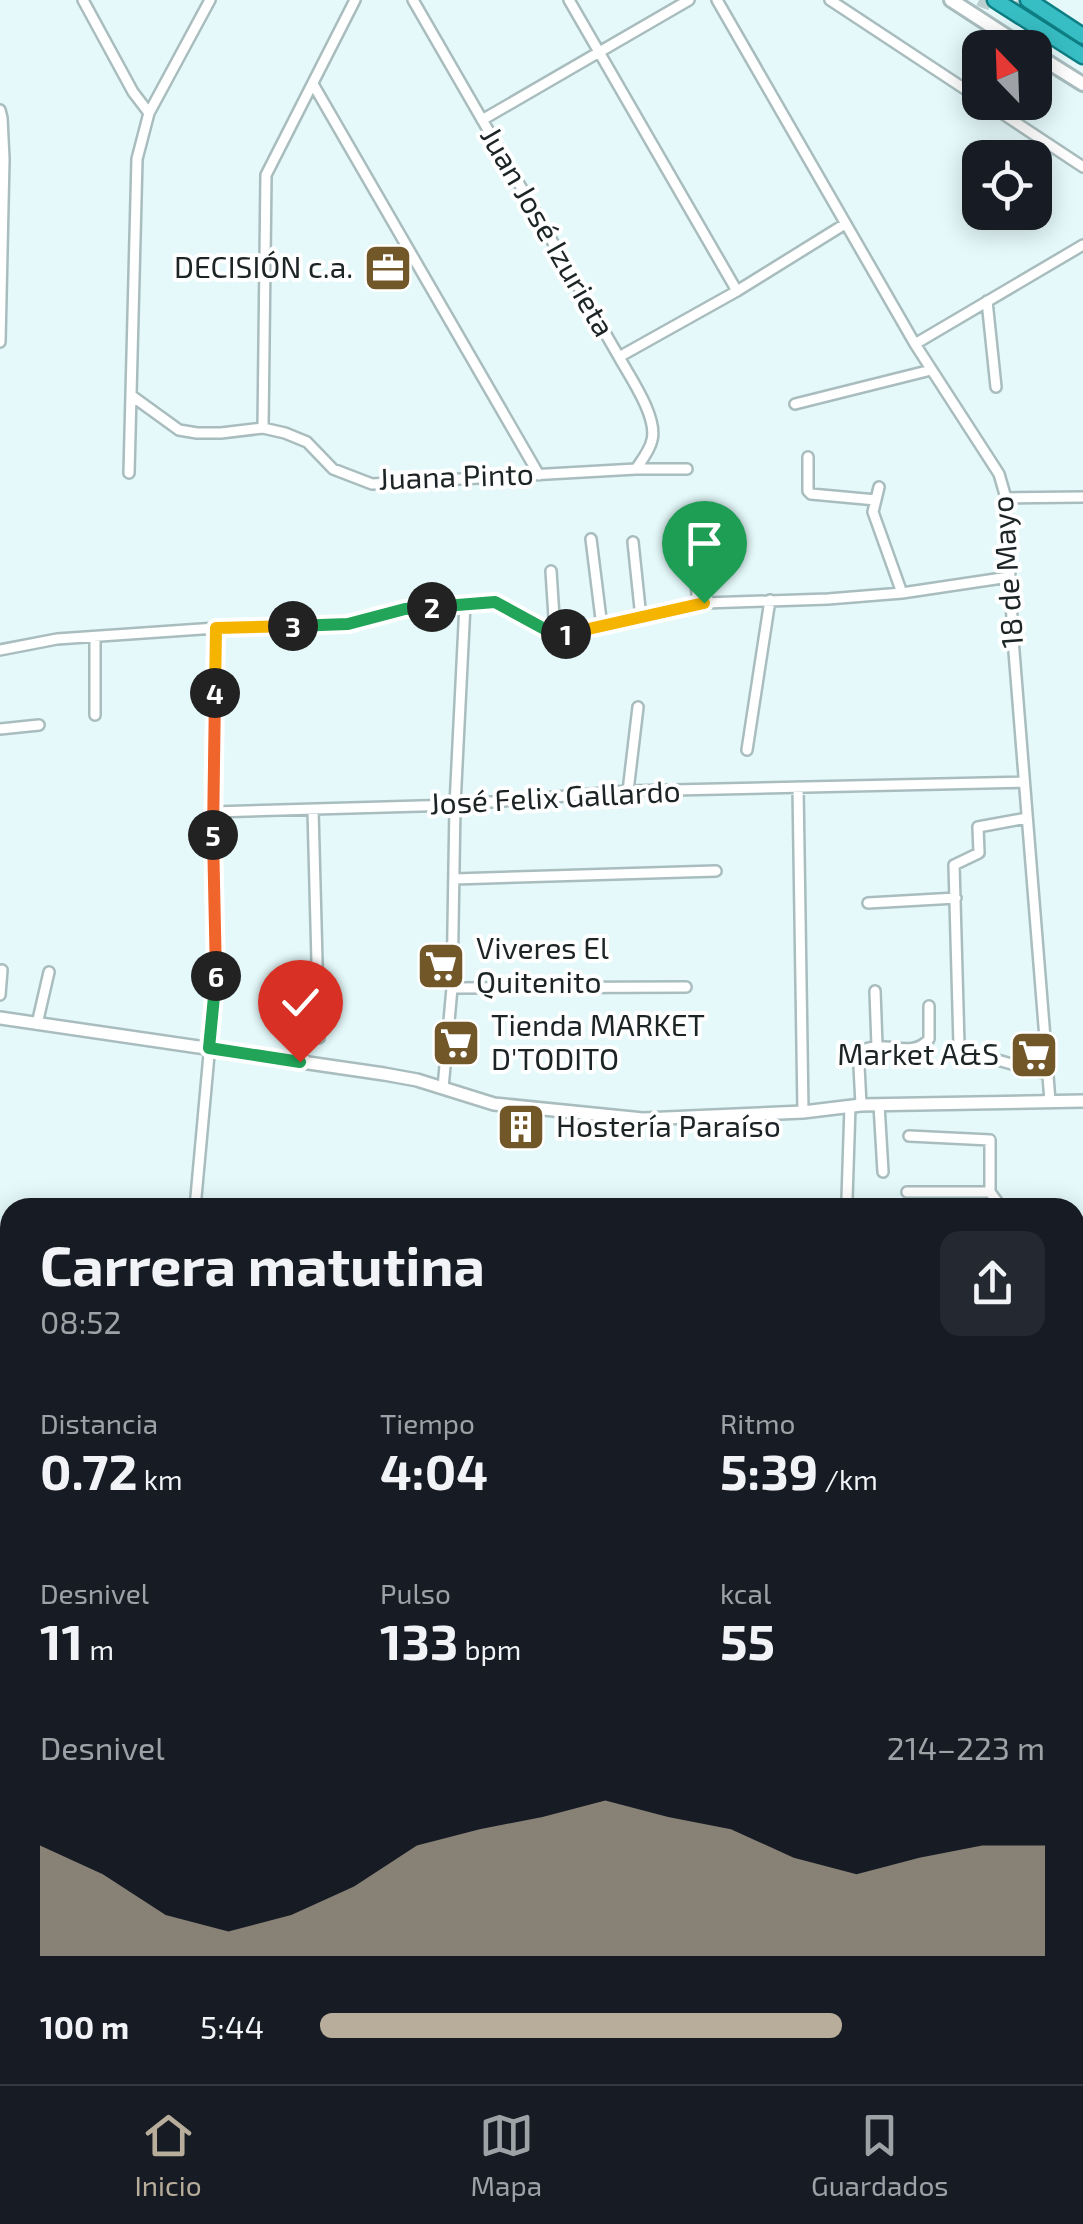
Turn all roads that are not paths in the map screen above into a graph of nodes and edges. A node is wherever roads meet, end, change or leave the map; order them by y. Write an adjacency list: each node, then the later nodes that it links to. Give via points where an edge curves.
1 (83, 0): 21 (street)
2 (210, 0): 21 (street)
3 (355, 0): 17 (street)
4 (413, 0): 22 (street, Juan José Izurieta)
5 (569, 0): 14 (street)
6 (689, 0): 14 (street)
7 (717, 0): 25 (street, 18 de Mayo)
8 (830, 0): 19 (street)
9 (951, 0): 12 (main road)
10 (995, 0): 15 (highway)
11 (1028, 0): 13 (highway)
12 (997, 30)
13 (1083, 33)
14 (599, 52): 22 (street); 27 (street)
15 (1083, 56)
16 (1052, 65): 18 (main road)
17 (313, 84): 36 (street, via 266,175); 41 (street)
18 (1083, 84)
19 (962, 87)
20 (0, 110): 29 (street)
21 (148, 113): 34 (street, via 137,159)
22 (482, 120): 31 (street, Juan José Izurieta)
23 (1012, 120): 24 (street)
24 (1083, 167)
25 (845, 224): 27 (street); 30 (street, 18 de Mayo)
26 (1083, 245): 28 (street)
27 (737, 290): 31 (street)
28 (987, 301): 30 (street); 33 (street)
29 (0, 342)
30 (915, 344): 32 (street, 18 de Mayo)
31 (619, 357): 38 (street, Juan José Izurieta, via 653,431)
32 (931, 370): 35 (street); 44 (street, 18 de Mayo, via 999,474)
33 (996, 387)
34 (132, 396): 36 (street, Juana Pinto, via 178,430); 40 (street)
35 (795, 404)
36 (262, 428): 41 (street, Juana Pinto, via 307,442 333,470 372,484)
37 (808, 457): 45 (street, via 811,494)
38 (636, 469): 39 (street, Juana Pinto); 41 (street, Juana Pinto)
39 (687, 469)
40 (129, 473)
41 (538, 475)
42 (879, 487): 45 (street)
43 (1083, 497): 44 (street)
44 (1006, 498): 50 (street, 18 de Mayo)
45 (876, 500): 51 (street, via 873,512)
46 (692, 532): 54 (street)
47 (591, 539): 56 (street)
48 (632, 542): 55 (street)
49 (551, 571): 58 (street)
50 (1009, 577): 51 (street); 66 (street, 18 de Mayo)
51 (902, 593): 52 (street)
52 (770, 600): 54 (street); 65 (street)
53 (466, 604): 57 (street, via 405,609 348,624); 58 (street, via 495,602); 69 (street)
54 (698, 604): 55 (street)
55 (641, 618): 56 (street)
56 (602, 627): 58 (street)
57 (216, 628): 59 (street); 71 (street)
58 (555, 633)
59 (95, 637): 60 (street); 62 (street)
60 (0, 650)
61 (638, 707): 68 (street)
62 (95, 715)
63 (39, 725): 64 (street)
64 (0, 729)
65 (747, 750)
66 (1024, 782): 67 (street, José Felix Gallardo); 72 (street, 18 de Mayo)
67 (798, 787): 68 (street, José Felix Gallardo); 95 (street)
68 (628, 791): 69 (street, José Felix Gallardo)
69 (455, 805): 70 (street, José Felix Gallardo); 74 (street)
70 (314, 810): 71 (street, José Felix Gallardo); 86 (street)
71 (213, 812): 88 (street, via 216,978)
72 (1026, 818): 75 (street, via 978,827 979,853 954,865); 89 (street, 18 de Mayo)
73 (716, 871): 74 (street)
74 (454, 879): 80 (street)
75 (956, 898): 76 (street); 89 (street, via 959,1045)
76 (868, 903)
77 (2, 970): 82 (street)
78 (49, 972): 85 (street)
79 (686, 987): 80 (street)
80 (452, 988): 90 (street)
81 (876, 990): 87 (street)
82 (0, 995)
83 (929, 1006): 87 (street, via 922,1047)
84 (0, 1018): 85 (street)
85 (37, 1024): 88 (street)
86 (319, 1038)
87 (876, 1046): 94 (street, via 860,1056)
88 (209, 1048): 90 (street); 100 (street)
89 (1047, 1074): 91 (street, 18 de Mayo)
90 (443, 1088): 95 (street, via 494,1104 643,1119)
91 (1050, 1101): 92 (street); 93 (street)
92 (1083, 1102)
93 (880, 1105): 94 (street); 97 (street)
94 (855, 1106): 95 (street); 101 (street)
95 (804, 1112)
96 (909, 1136): 99 (street, via 990,1140)
97 (882, 1172)
98 (907, 1192): 99 (street)
99 (990, 1192): 102 (street)
100 (195, 1198)
101 (847, 1198)
102 (994, 1198)

